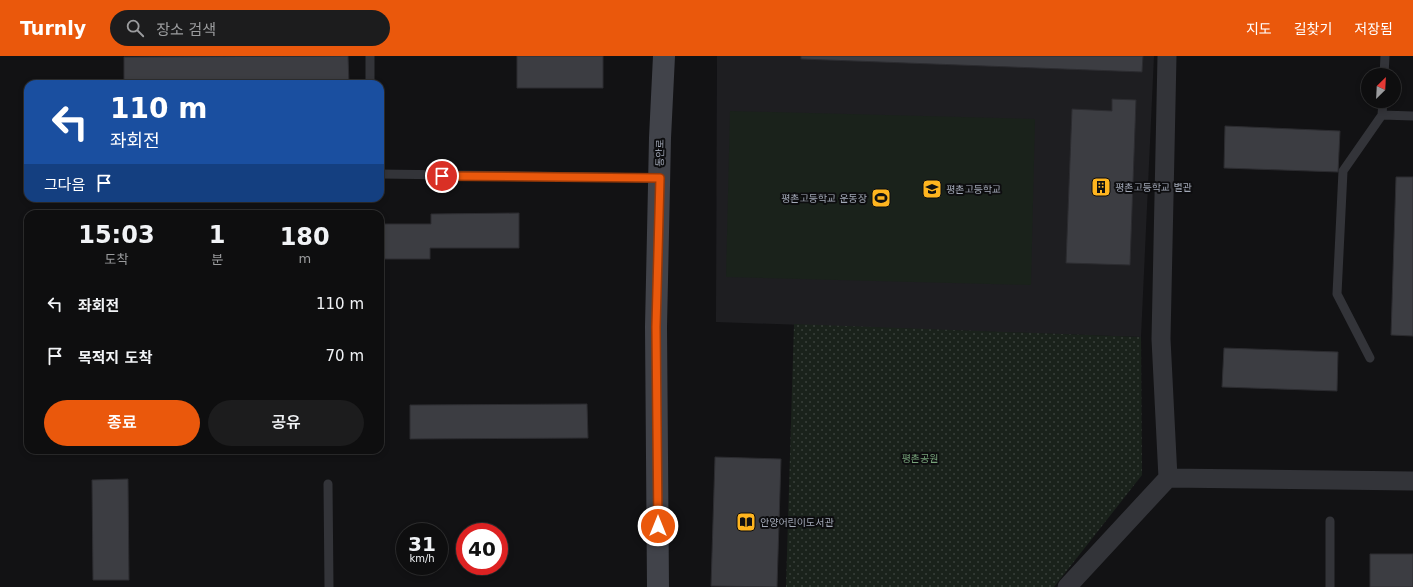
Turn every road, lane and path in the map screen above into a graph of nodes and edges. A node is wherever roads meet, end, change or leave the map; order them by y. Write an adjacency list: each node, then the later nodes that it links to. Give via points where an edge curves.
1 (370, 56): 6 (lane)
2 (664, 56): 11 (street, 동안로)
3 (1167, 56): 13 (street, via 1161,340)
4 (1385, 56): 5 (lane)
5 (1384, 68)
6 (370, 80)
7 (1382, 108): 8 (lane)
8 (1382, 115): 9 (lane); 12 (lane, via 1343,171 1337,294)
9 (1413, 116)
10 (384, 174): 11 (lane)
11 (660, 178): 18 (street, 동안로, via 656,327)
12 (1370, 358)
13 (1168, 478): 14 (street); 19 (street)
14 (1413, 481)
15 (328, 484): 17 (lane)
16 (1330, 521): 20 (lane)
17 (329, 587)
18 (658, 587)
19 (1067, 587)
20 (1330, 587)

